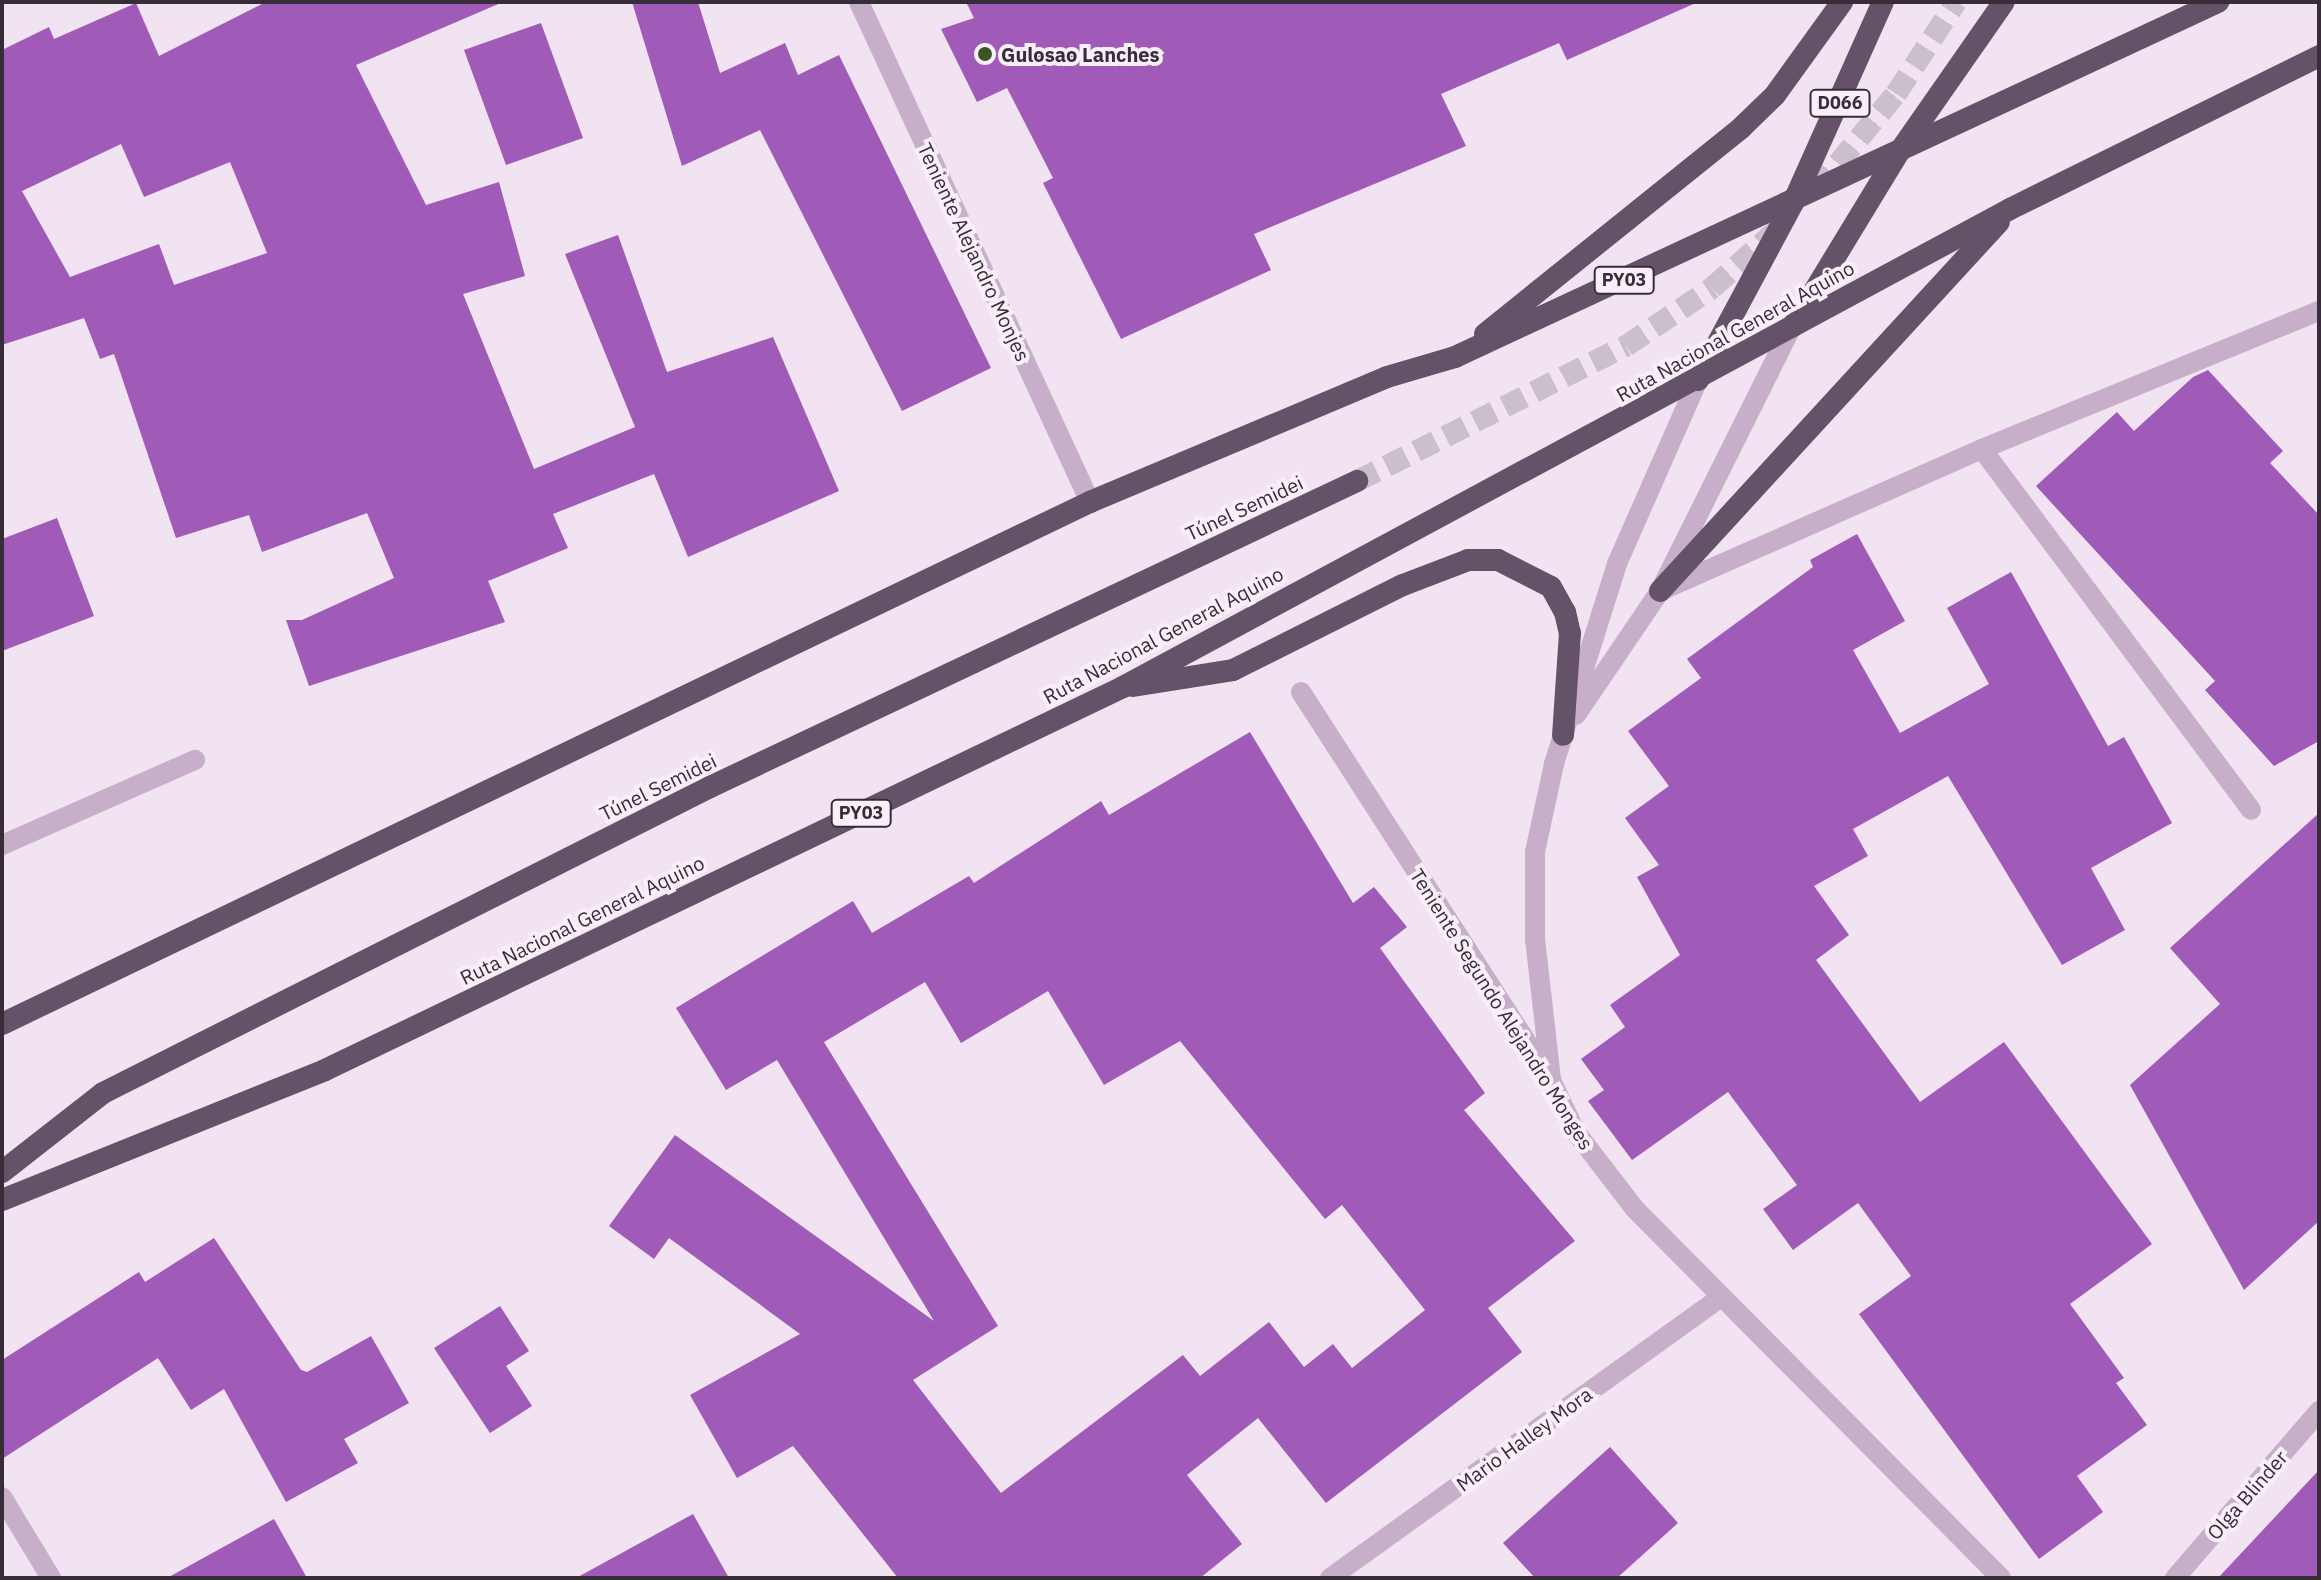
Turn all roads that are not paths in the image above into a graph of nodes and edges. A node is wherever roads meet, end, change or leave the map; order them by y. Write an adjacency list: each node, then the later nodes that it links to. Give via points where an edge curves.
1 (859, 2): 16 (street, Teniente Alejandro Monjes)
2 (1842, 2): 12 (highway, via 1775,95 1741,128)
3 (1883, 2): 8 (highway, D066)
4 (2004, 2): 7 (highway)
5 (2218, 2): 7 (highway, PY03)
6 (2319, 56): 9 (highway, Ruta Nacional General Aquino / PY03)
7 (1895, 158): 8 (highway, PY03); 11 (highway)
8 (1793, 203): 12 (highway, PY03); 13 (highway, D066)
9 (2010, 209): 11 (highway, Ruta Nacional General Aquino / PY03); 17 (highway)
10 (2319, 311): 14 (street)
11 (1791, 328): 13 (highway, Ruta Nacional General Aquino / PY03); 17 (street)
12 (1455, 357): 16 (highway, PY03, via 1387,377)
13 (1698, 380): 18 (highway, Ruta Nacional General Aquino / PY03); 20 (street, via 1617,564)
14 (1982, 449): 17 (street); 22 (street)
15 (1357, 481): 26 (highway, Túnel Semidei, via 710,787 103,1093)
16 (1090, 502): 24 (highway, PY03)
17 (1660, 591): 20 (street)
18 (1123, 687): 20 (highway, via 1191,682 1233,670 1403,585 1468,560 1498,560 1551,587 1565,612 1570,633); 27 (highway, Ruta Nacional General Aquino / PY03, via 325,1070)
19 (1301, 692): 25 (street, Teniente Segundo Alejandro Monges)
20 (1563, 735): 25 (street, via 1535,852 1535,939)
21 (195, 760): 23 (street)
22 (2251, 810)
23 (2, 845)
24 (2, 1024)
25 (1551, 1080): 28 (street, Teniente Segundo Alejandro Monges, via 1575,1131)
26 (2, 1172)
27 (2, 1200)
28 (1718, 1299): 32 (street, Mario Halley Mora); 33 (street, Teniente Segundo Alejandro Monges)
29 (2319, 1411): 34 (street, Olga Blinder)
30 (2, 1497): 31 (street)
31 (51, 1578)
32 (1330, 1578)
33 (2001, 1578)
34 (2175, 1578)

